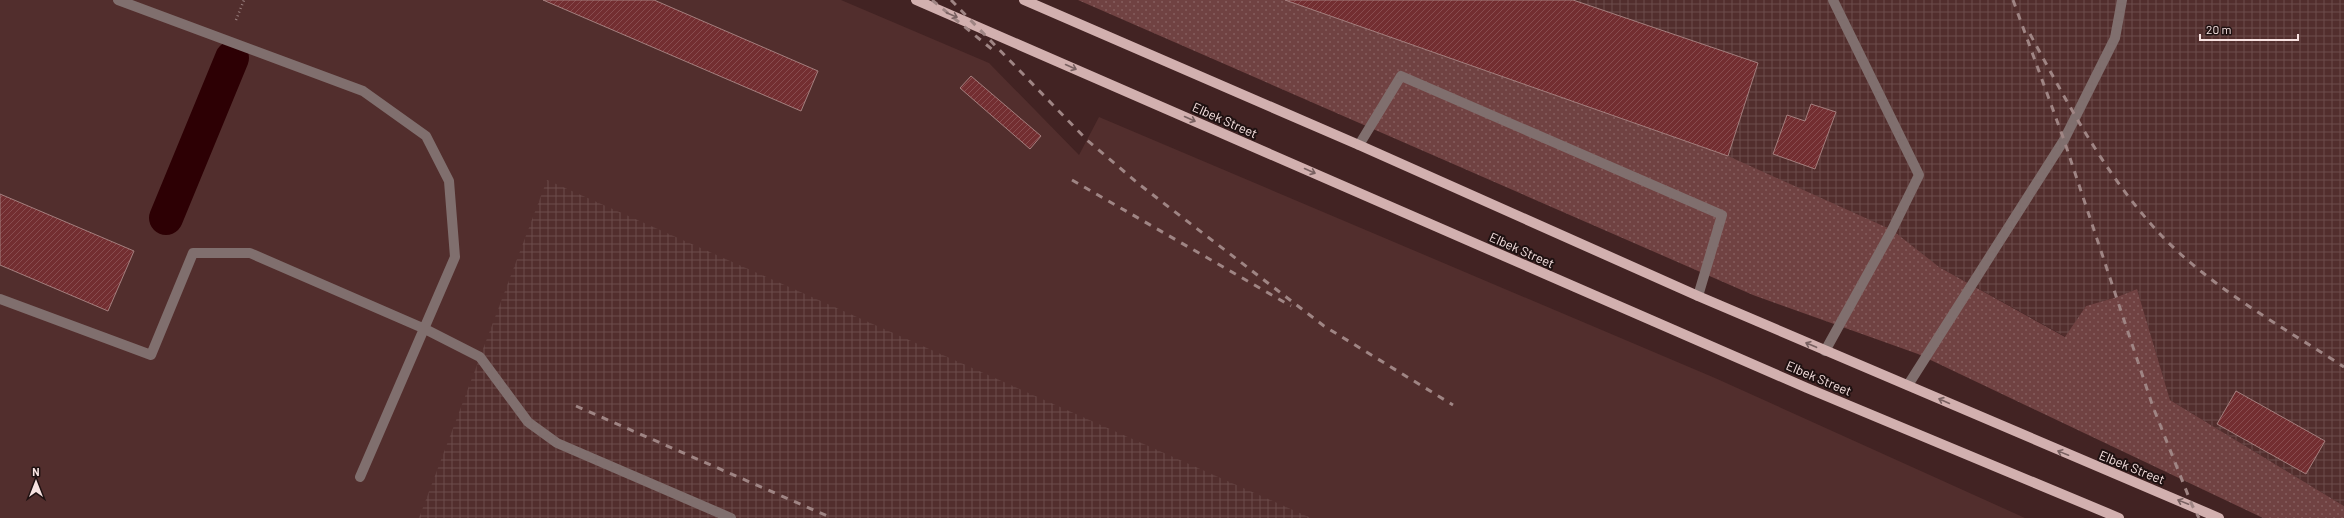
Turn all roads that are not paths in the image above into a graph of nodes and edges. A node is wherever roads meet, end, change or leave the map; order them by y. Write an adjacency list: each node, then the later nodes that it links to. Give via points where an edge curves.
1 (118, 0): 9 (lane, via 363,91 426,136 449,182 455,256)
2 (916, 0): 14 (main road, Elbek Street, one-way to 14, via 1786,379)
3 (1025, 0): 6 (main road, Elbek Street)
4 (1833, 0): 10 (lane, via 1919,176)
5 (2122, 0): 11 (lane, via 2115,38 2064,140)
6 (1360, 145): 7 (main road, Elbek Street); 7 (lane, via 1401,76 1722,215)
7 (1698, 296): 10 (main road, Elbek Street, one-way to 7)
8 (0, 299): 9 (lane, via 151,355 193,253 250,253)
9 (425, 330): 12 (lane); 13 (lane, via 480,357 528,422 557,443)
10 (1825, 351): 11 (main road, Elbek Street)
11 (1908, 386): 15 (main road, Elbek Street, one-way to 11)
12 (360, 477)
13 (731, 518)
14 (2119, 518)
15 (2219, 518)

